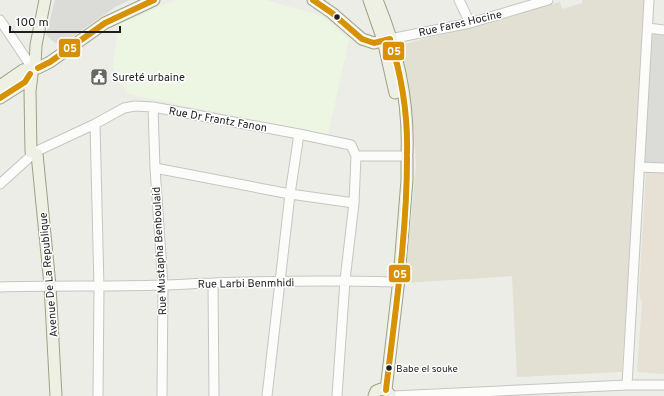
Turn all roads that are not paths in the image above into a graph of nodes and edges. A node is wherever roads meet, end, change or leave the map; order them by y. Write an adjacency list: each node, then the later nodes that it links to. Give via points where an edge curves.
1 (45, 0): 15 (main road, Avenue De La Republique)
2 (154, 0): 15 (main road, via 105,23 50,62)
3 (313, 0): 14 (main road, Rue Fares Hocine, via 362,39 374,43)
4 (369, 0): 14 (main road)
5 (377, 0): 14 (main road)
6 (459, 0): 11 (street)
7 (548, 0): 9 (street, Rue Fares Hocine)
8 (650, 0): 12 (street)
9 (523, 4): 11 (street, Rue Fares Hocine)
10 (0, 20): 15 (street)
11 (470, 23): 14 (street, Rue Fares Hocine)
12 (648, 28): 13 (street); 24 (street)
13 (664, 30)
14 (387, 40): 22 (main road)
15 (33, 70): 16 (main road, via 23,70); 17 (main road, via 25,82); 21 (main road, Avenue De La Republique, via 30,91)
16 (0, 86)
17 (0, 98)
18 (153, 107): 19 (street, Rue Dr Frantz Fanon, via 124,108); 20 (street, Rue Dr Frantz Fanon); 25 (street, Rue Mustapha Benboulaid)
19 (95, 124): 21 (street, Rue Dr Frantz Fanon); 36 (street)
20 (299, 134): 23 (street, Rue Dr Frantz Fanon, via 351,145); 28 (street)
21 (35, 152): 27 (street, Rue Dr Frantz Fanon); 34 (main road, Avenue De La Republique)
22 (404, 155): 23 (street); 32 (main road); 40 (main road, via 407,180 399,279)
23 (356, 156): 29 (street)
24 (640, 167): 26 (street); 38 (street)
25 (155, 168): 28 (street); 35 (street, Rue Mustapha Benboulaid)
26 (664, 168)
27 (0, 184)
28 (290, 194): 29 (street); 31 (street)
29 (354, 203): 30 (street)
30 (346, 280): 31 (street, Rue Larbi Benmhidi); 32 (street, Rue Larbi Benmhidi); 46 (street)
31 (280, 282): 33 (street, Rue Larbi Benmhidi); 45 (street)
32 (393, 282): 40 (main road)
33 (213, 283): 35 (street, Rue Larbi Benmhidi); 44 (street)
34 (50, 285): 36 (street, Rue Larbi Benmhidi); 37 (street, Rue Larbi Benmhidi); 41 (main road, Avenue De La Republique)
35 (163, 285): 36 (street, Rue Larbi Benmhidi); 43 (street, Rue Mustapha Benboulaid)
36 (99, 286): 42 (street)
37 (0, 287)
38 (627, 384): 39 (street); 40 (street)
39 (664, 385)
40 (384, 393)
41 (56, 396)
42 (98, 396)
43 (162, 396)
44 (214, 396)
45 (267, 396)
46 (337, 396)

